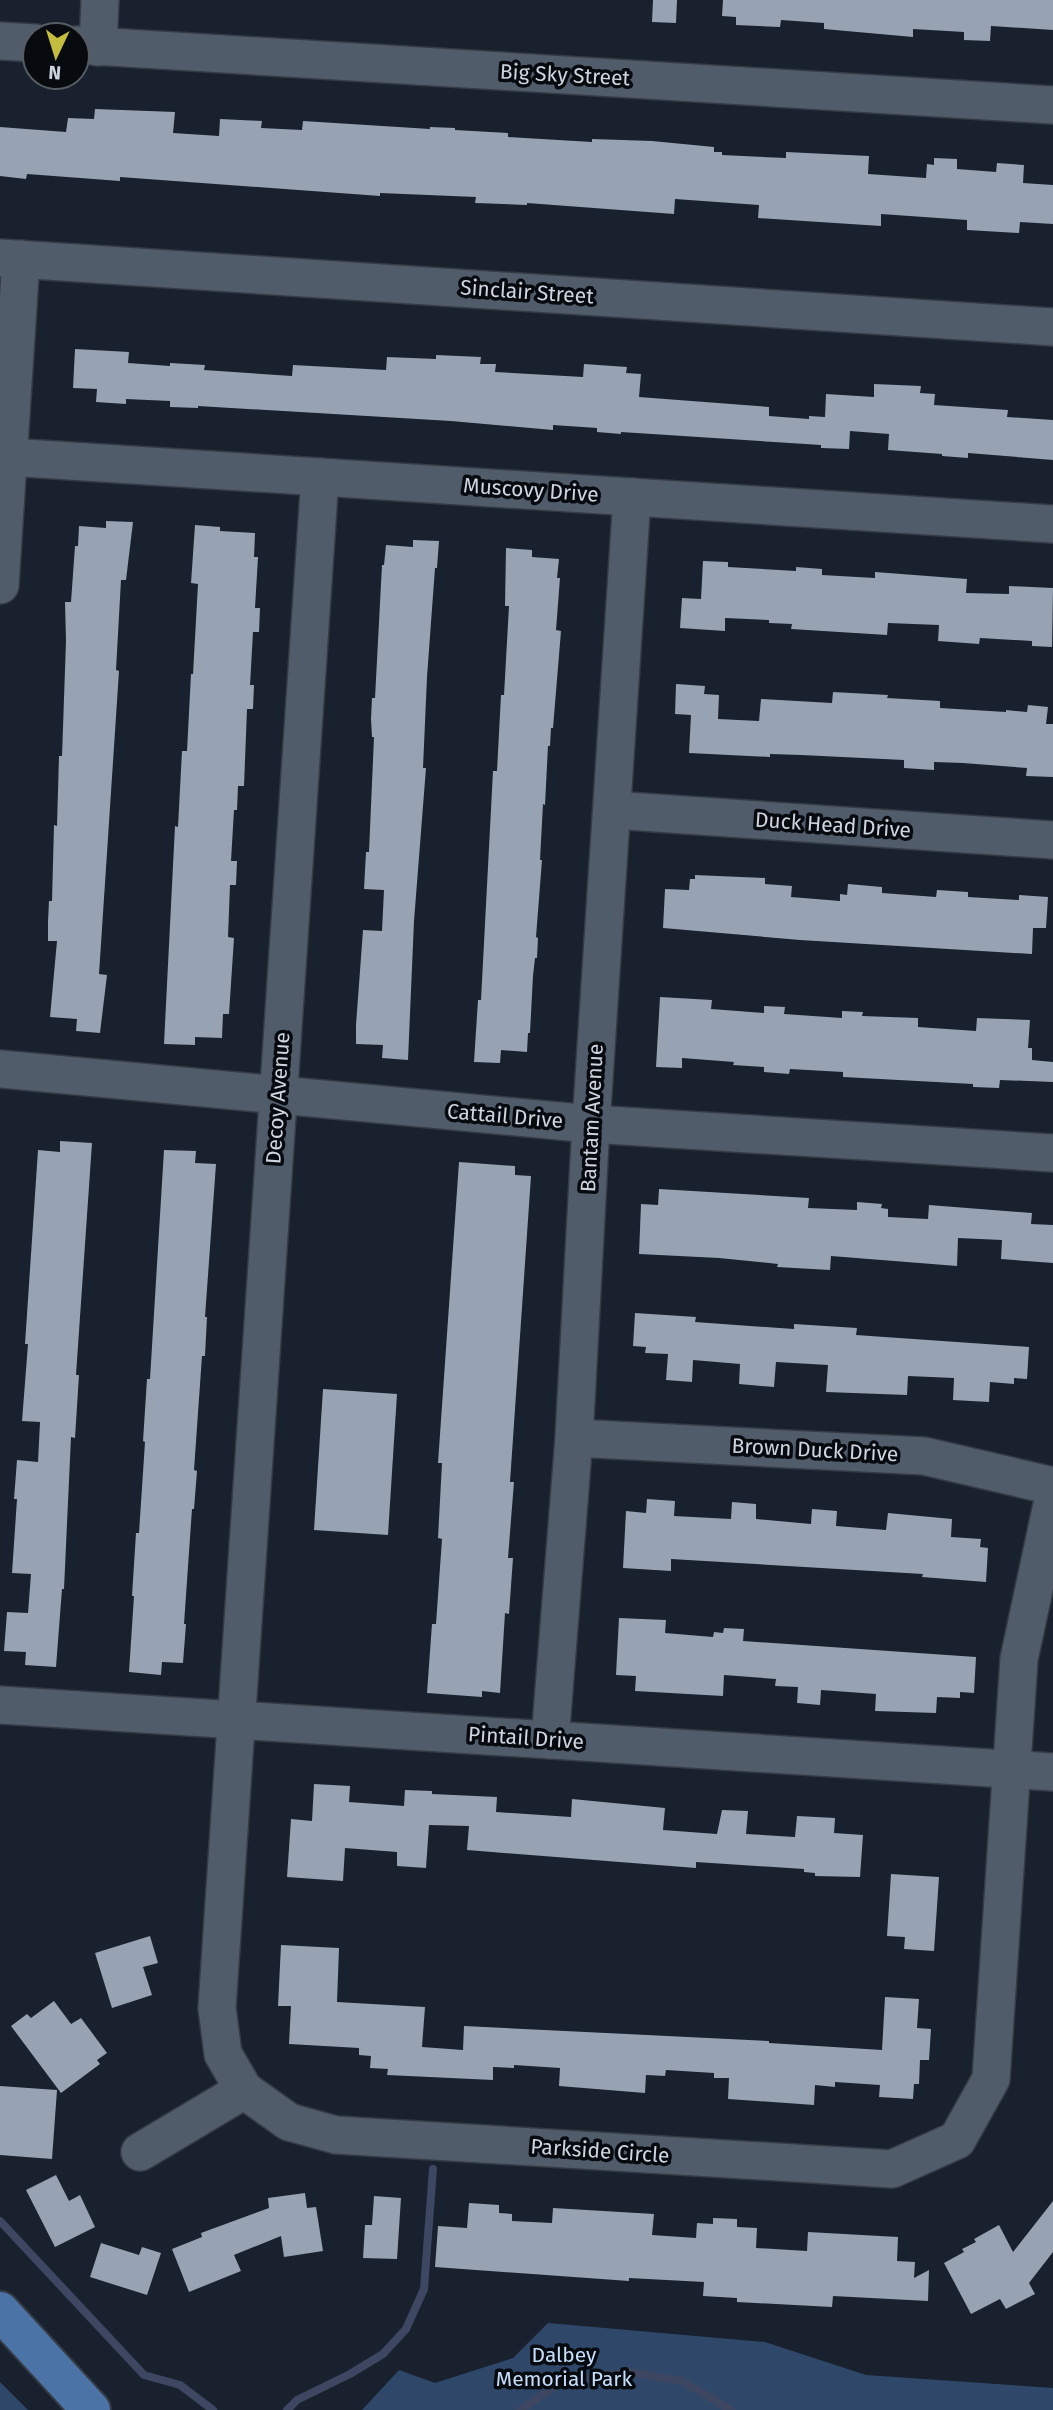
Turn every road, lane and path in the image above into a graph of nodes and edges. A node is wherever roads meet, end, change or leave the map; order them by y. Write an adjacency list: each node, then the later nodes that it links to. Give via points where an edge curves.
1 (100, 0): 2 (street)
2 (91, 32)
3 (0, 41): 4 (street)
4 (21, 42)
5 (91, 46): 6 (street, Big Sky Street)
6 (1053, 105)
7 (11, 258): 8 (street, Sinclair Street); 9 (street)
8 (1053, 327)
9 (8, 457): 10 (street, Muscovy Drive); 13 (street)
10 (320, 477): 11 (street, Muscovy Drive); 17 (street, Decoy Avenue)
11 (632, 497): 12 (street, Muscovy Drive); 14 (street, Bantam Avenue)
12 (1053, 524)
13 (0, 584)
14 (612, 810): 15 (street, Duck Head Drive); 18 (street, Bantam Avenue)
15 (1053, 840)
16 (0, 1069): 17 (street, Cattail Drive)
17 (278, 1095): 18 (street, Cattail Drive); 24 (street, Decoy Avenue)
18 (590, 1124): 19 (street, Cattail Drive); 20 (street, Bantam Avenue)
19 (1053, 1153)
20 (574, 1438): 21 (street, Brown Duck Drive, via 924,1456); 25 (street, Bantam Avenue)
21 (1053, 1486)
22 (1053, 1500): 26 (street, Parkside Circle, via 1019,1658)
23 (0, 1705): 24 (street, Pintail Drive)
24 (236, 1720): 25 (street, Pintail Drive); 28 (street, Parkside Circle, via 217,2008 223,2054)
25 (550, 1740): 26 (street, Pintail Drive)
26 (1011, 1769): 27 (street, Pintail Drive); 28 (street, Parkside Circle, via 991,2079 957,2140 892,2169 336,2135 289,2122)
27 (1053, 1772)
28 (244, 2090): 29 (street)
29 (139, 2152)
30 (0, 2311): 31 (main road)
31 (91, 2410)

